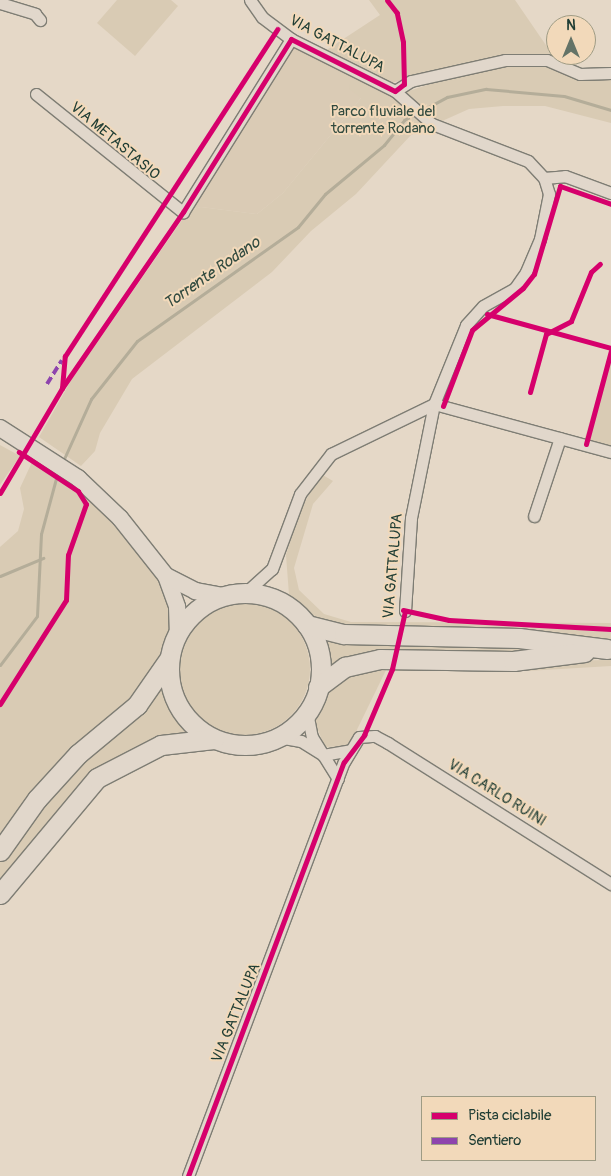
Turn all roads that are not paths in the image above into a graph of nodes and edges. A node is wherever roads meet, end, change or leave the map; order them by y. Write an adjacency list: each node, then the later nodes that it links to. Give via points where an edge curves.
1 (250, 0): 4 (street, VIA GATTALUPA, via 262,17)
2 (0, 3): 3 (street, via 35,14)
3 (40, 20)
4 (291, 40): 6 (street, VIA GATTALUPA); 7 (street, VIA METASTASIO, via 183,212)
5 (611, 73): 6 (street, via 580,74 547,60 505,60 411,81)
6 (399, 93): 8 (street, VIA GATTALUPA, via 432,124 514,155)
7 (36, 94)
8 (544, 178): 9 (street, via 565,176); 10 (street, VIA GATTALUPA, via 549,207 526,272 515,288 483,306 466,325)
9 (611, 193)
10 (434, 404): 12 (street); 16 (street, via 331,454 307,482 288,519 272,569); 18 (street, VIA GATTALUPA, via 412,514)
11 (0, 428): 15 (main road, via 78,478 120,518)
12 (560, 438): 13 (street); 14 (street)
13 (611, 452)
14 (534, 516)
15 (166, 576): 17 (main road, via 195,591); 20 (main road, via 176,607)
16 (245, 593): 17 (main road); 19 (main road, via 286,605)
17 (224, 596): 20 (main road, via 202,606)
18 (405, 611)
19 (307, 625): 21 (main road, via 344,634 518,638); 23 (main road, via 320,655)
20 (178, 632): 22 (main road)
21 (609, 650): 23 (main road, via 514,660 380,659 345,667)
22 (169, 659): 27 (main road, via 178,704 197,728); 31 (main road, via 137,705 78,754 42,793)
23 (318, 687): 24 (main road)
24 (307, 712): 26 (main road); 29 (street, via 312,737)
25 (364, 735): 28 (street, VIA GATTALUPA); 32 (street, VIA CARLO RUINI, via 402,751)
26 (278, 737): 27 (main road, via 251,744); 29 (street, via 301,741)
27 (214, 738): 33 (main road, via 160,744 97,778)
28 (351, 750): 29 (street); 30 (street, VIA GATTALUPA)
29 (323, 755): 30 (street)
30 (338, 779): 34 (street, VIA GATTALUPA)
31 (0, 851)
32 (611, 884)
33 (0, 894)
34 (188, 1176)

